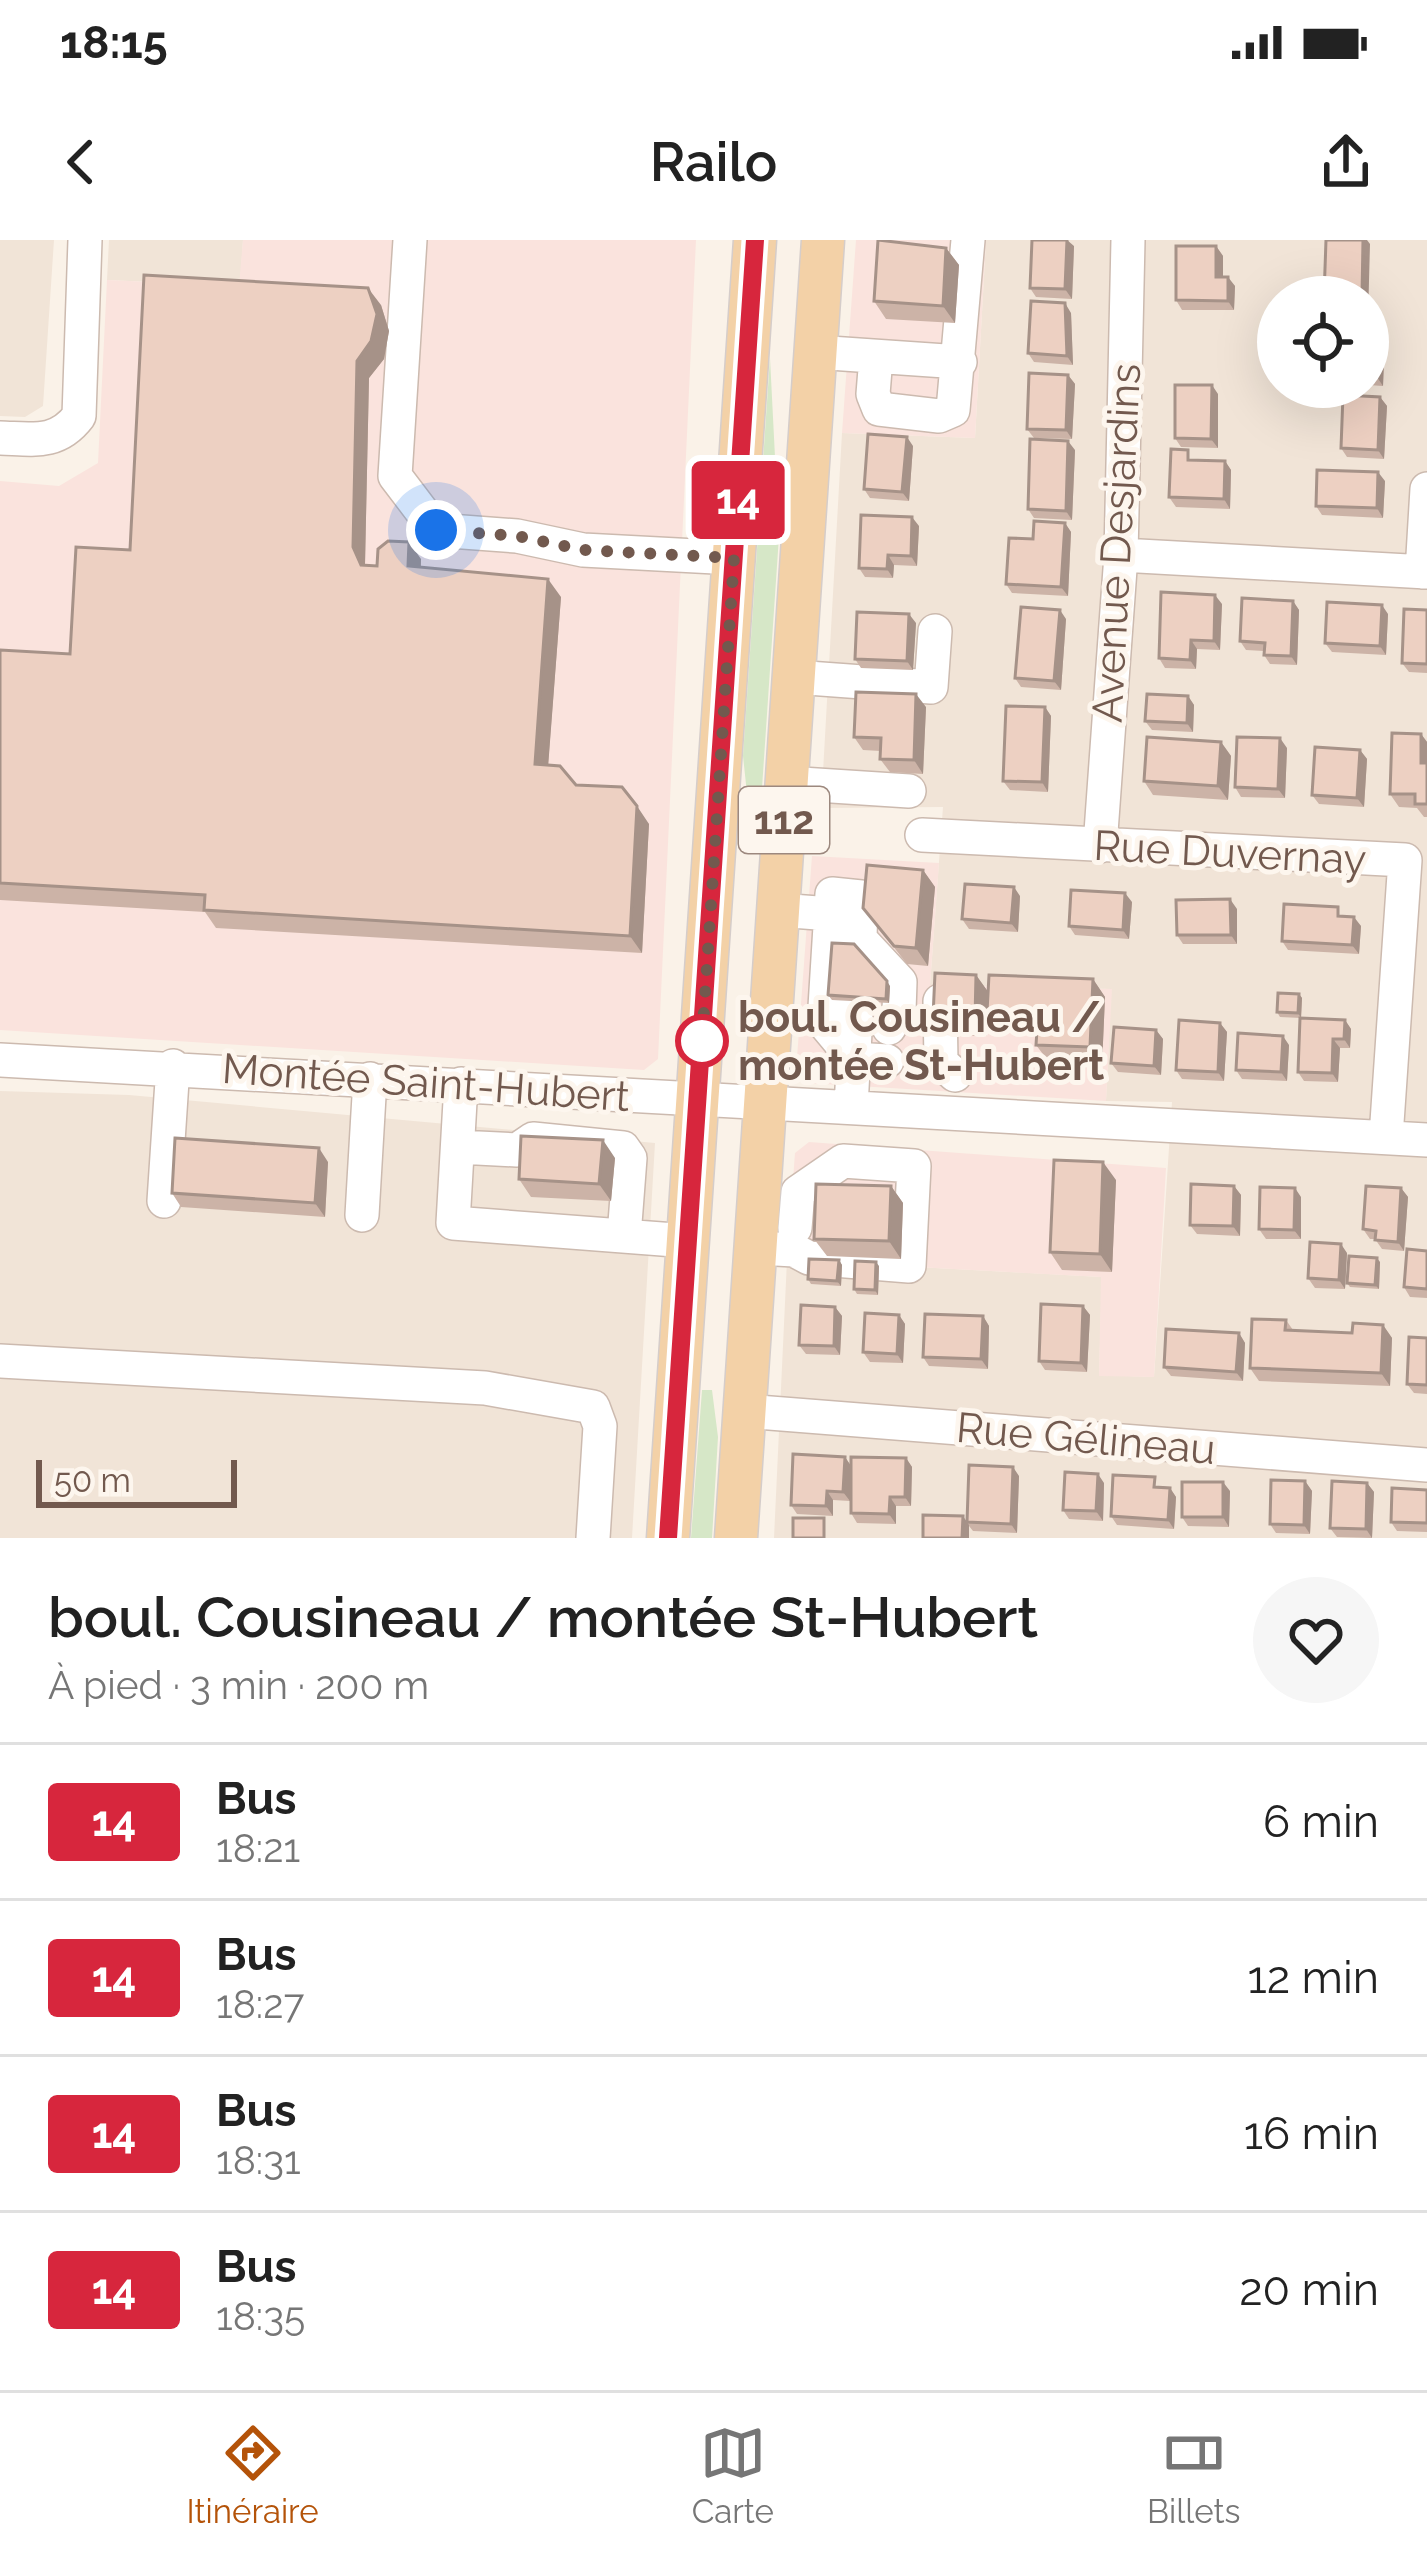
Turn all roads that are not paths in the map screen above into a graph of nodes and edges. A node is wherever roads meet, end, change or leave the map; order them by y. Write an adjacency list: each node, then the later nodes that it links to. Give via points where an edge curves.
1 (85, 240): 10 (street, via 79,416 67,433 47,440)
2 (410, 240): 13 (street, via 395,476 436,530 584,550)
3 (755, 240): 13 (main road, 112)
4 (823, 240): 7 (main road, 112)
5 (968, 240): 9 (street)
6 (1128, 240): 12 (street, Avenue Desjardins)
7 (815, 352): 8 (street); 16 (main road, 112)
8 (876, 356): 9 (street); 9 (street, via 876,406 904,414 949,413)
9 (960, 362)
10 (0, 438)
11 (1427, 489): 14 (street)
12 (1120, 555): 14 (street); 20 (street, Avenue Desjardins)
13 (734, 558): 30 (main road, 112)
14 (1425, 572)
15 (935, 631): 16 (street, via 931,687)
16 (794, 677): 17 (main road, 112)
17 (786, 783): 18 (street); 21 (main road, 112)
18 (909, 791)
19 (922, 836): 20 (street, Rue Duvernay)
20 (1100, 847): 34 (street, Rue Duvernay, via 1405,860)
21 (778, 910): 22 (street); 25 (main road, 112)
22 (831, 914): 24 (street); 24 (street, via 901,982 899,1010)
23 (940, 1001): 33 (street, via 941,1062 956,1060)
24 (862, 1039): 25 (street); 32 (street); 32 (street)
25 (769, 1042): 31 (main road, 112)
26 (0, 1060): 27 (street, Montée Saint-Hubert)
27 (172, 1066): 28 (street, Montée Saint-Hubert); 38 (street)
28 (370, 1079): 29 (street, Montée Saint-Hubert); 39 (street)
29 (461, 1084): 30 (street, Montée Saint-Hubert); 36 (street)
30 (698, 1099): 31 (street, Montée Saint-Hubert); 42 (main road, 112)
31 (765, 1103): 32 (street, Montée Saint-Hubert); 40 (main road, 112)
32 (878, 1109): 33 (street, Montée Saint-Hubert); 37 (street)
33 (953, 1114): 34 (street, Montée Saint-Hubert)
34 (1386, 1137): 35 (street, Montée Saint-Hubert)
35 (1427, 1140)
36 (458, 1147): 41 (street, via 453,1222); 41 (street, via 517,1150 532,1139 623,1148 630,1158)
37 (881, 1163): 40 (street, via 843,1161 798,1192); 40 (street, via 914,1166 909,1266 809,1258)
38 (164, 1201)
39 (362, 1215)
40 (782, 1233): 44 (main road, 112)
41 (624, 1236): 42 (street)
42 (688, 1240): 47 (main road, 112)
43 (0, 1361): 46 (street, via 485,1388 593,1407 600,1426)
44 (745, 1411): 45 (street, Rue Gélineau); 48 (main road, 112)
45 (1427, 1465)
46 (593, 1538)
47 (668, 1538)
48 (736, 1538)

